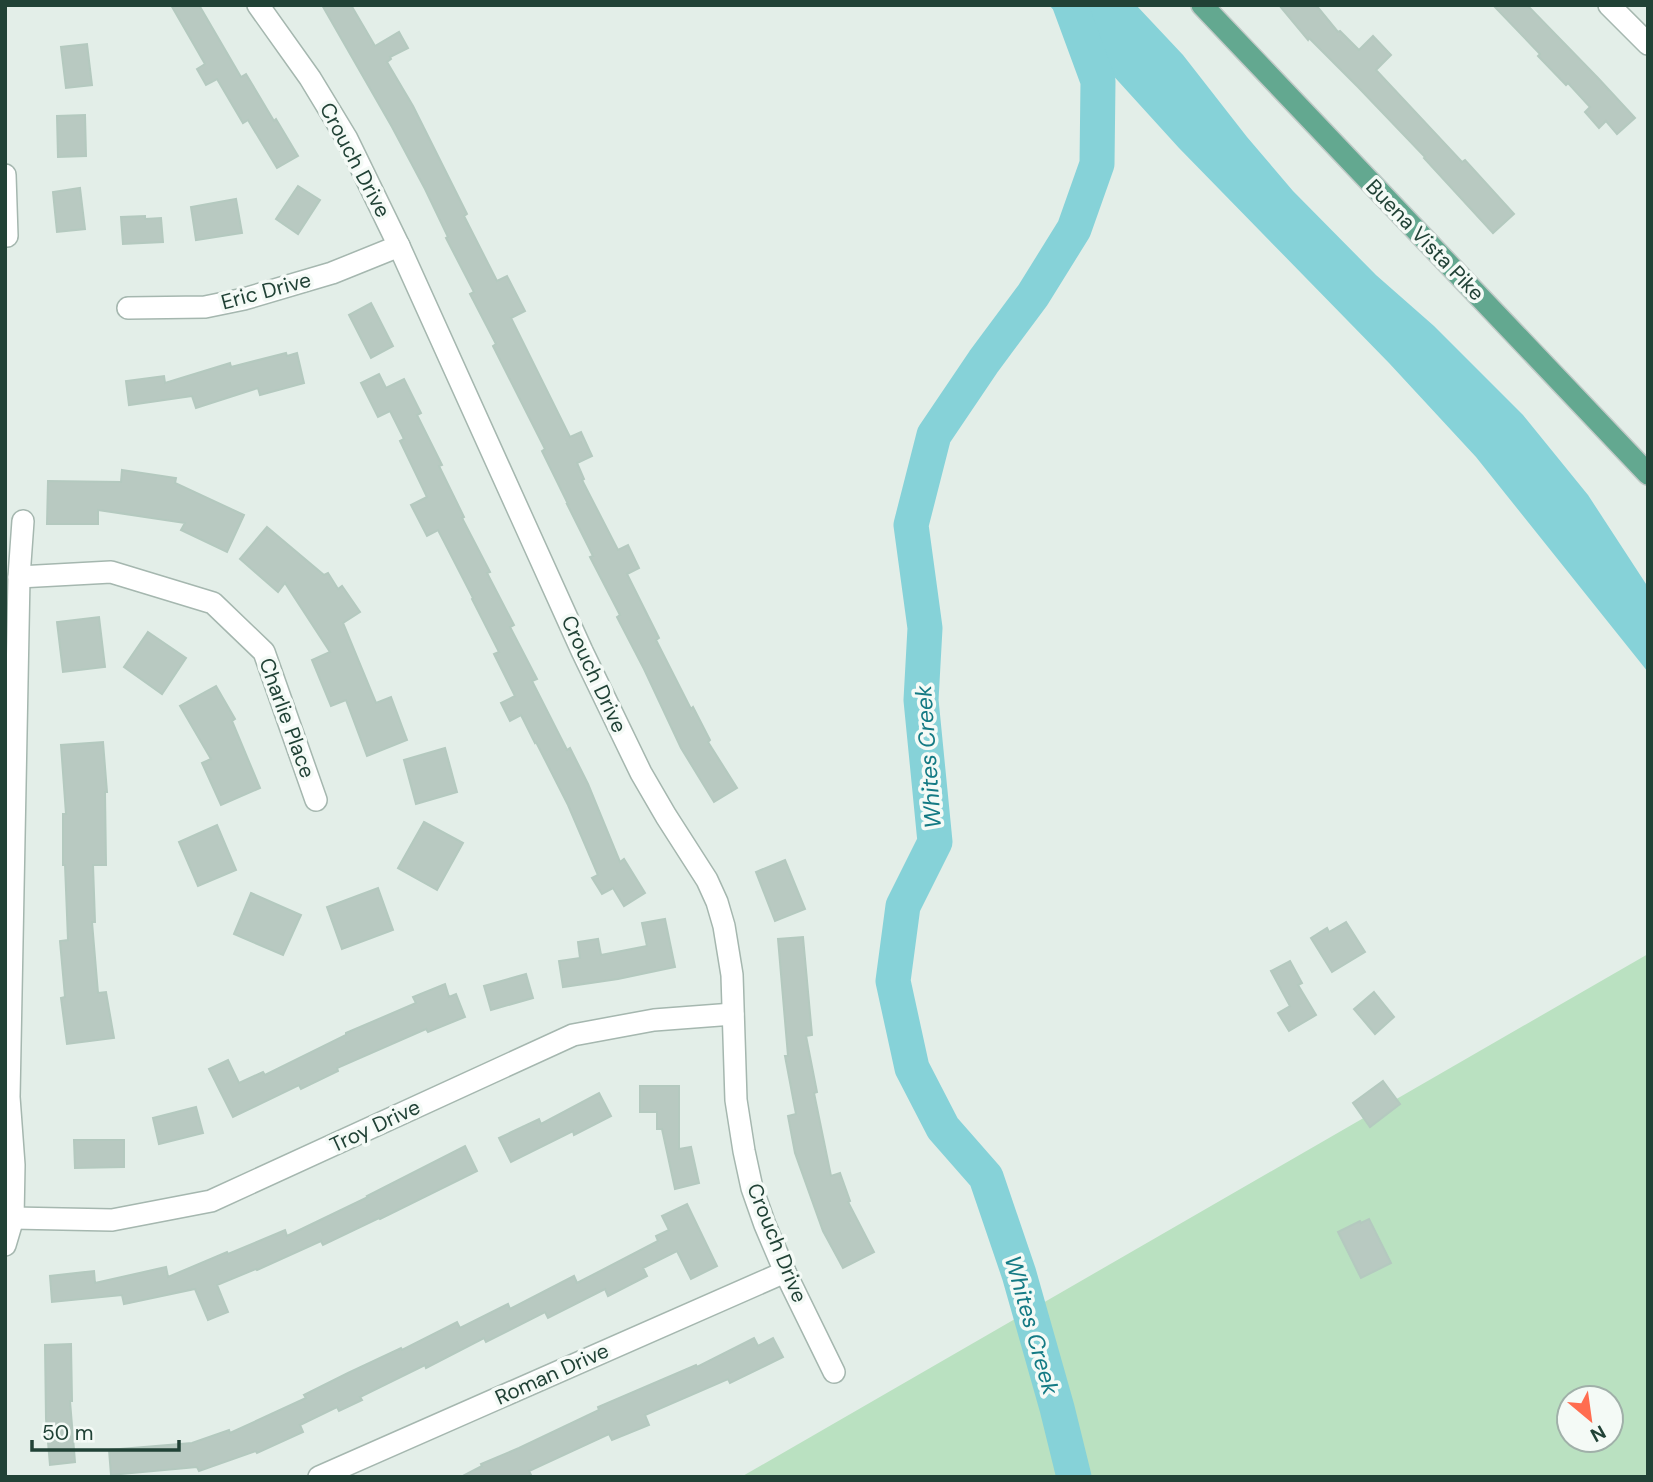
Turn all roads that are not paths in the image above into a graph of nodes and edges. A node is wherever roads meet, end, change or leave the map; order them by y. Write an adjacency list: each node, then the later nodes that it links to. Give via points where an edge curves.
1 (258, 5): 7 (street, Crouch Drive, via 347,139)
2 (1202, 5): 9 (main road, Buena Vista Pike)
3 (1609, 5): 4 (street)
4 (1648, 44)
5 (5, 175): 6 (street)
6 (7, 236)
7 (399, 246): 8 (street, Eric Drive, via 332,273 244,299 205,307); 13 (street, Crouch Drive, via 641,774 717,902 732,975)
8 (128, 308)
9 (1648, 474)
10 (23, 521): 11 (street)
11 (19, 577): 12 (street, Charlie Place, via 111,572 213,603 264,652); 14 (street)
12 (316, 800)
13 (733, 1014): 15 (street, Troy Drive, via 654,1020 573,1035 211,1201 112,1220); 17 (street, Crouch Drive, via 736,1100 744,1152 752,1188)
14 (7, 1097): 15 (street, via 14,1165)
15 (13, 1217): 16 (street)
16 (5, 1245)
17 (785, 1272): 18 (street, Crouch Drive); 19 (street, Roman Drive)
18 (834, 1372)
19 (319, 1477)

